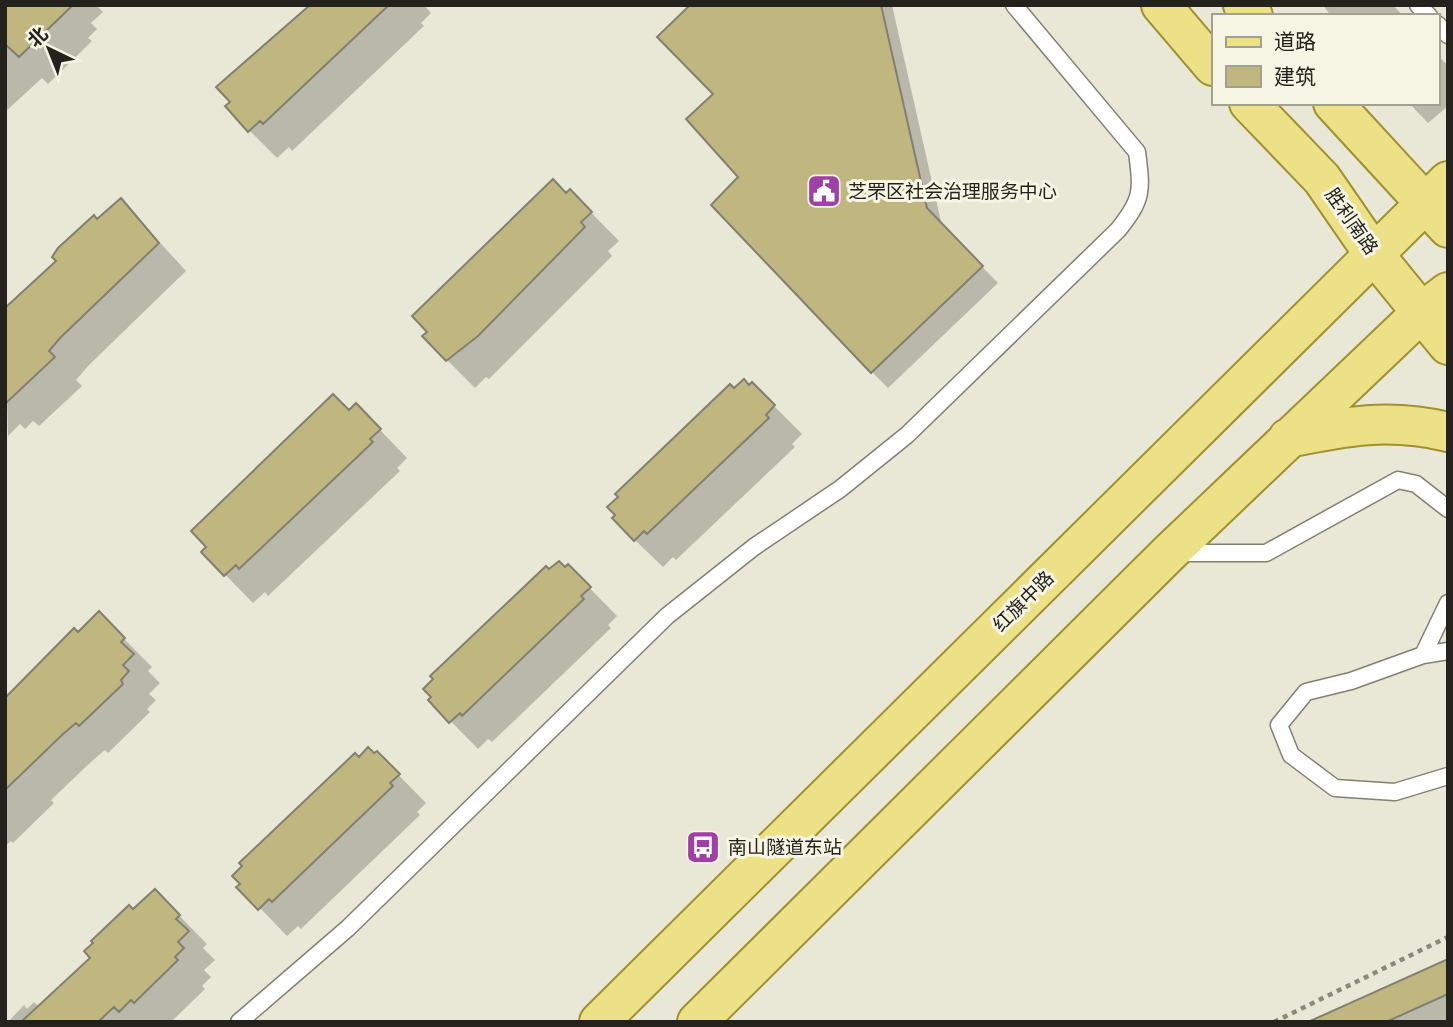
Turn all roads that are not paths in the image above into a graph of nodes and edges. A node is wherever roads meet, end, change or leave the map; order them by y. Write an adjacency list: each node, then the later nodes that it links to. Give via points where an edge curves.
1 (1014, 5): 18 (lane, via 1137,152 1138,205 1118,230 906,435 667,615 348,928)
2 (1161, 5): 3 (main road)
3 (1212, 65)
4 (1251, 105): 7 (main road, 胜利南路, via 1322,179)
5 (1336, 105): 6 (main road)
6 (1440, 205): 7 (main road, 红旗中路)
7 (1373, 253): 8 (main road, 胜利南路); 19 (main road, 红旗中路)
8 (1435, 301): 9 (main road, 胜利南路); 11 (main road)
9 (1448, 345)
10 (1448, 432): 11 (main road, via 1391,422)
11 (1288, 438): 13 (main road)
12 (1448, 509): 13 (lane, via 1416,484 1398,480 1266,553)
13 (1169, 553): 20 (main road)
14 (1448, 603): 16 (lane)
15 (1448, 651): 16 (lane)
16 (1423, 656): 17 (lane, via 1306,692 1279,725 1291,755 1335,788 1395,792)
17 (1448, 776)
18 (239, 1022)
19 (600, 1022)
20 (697, 1022)

